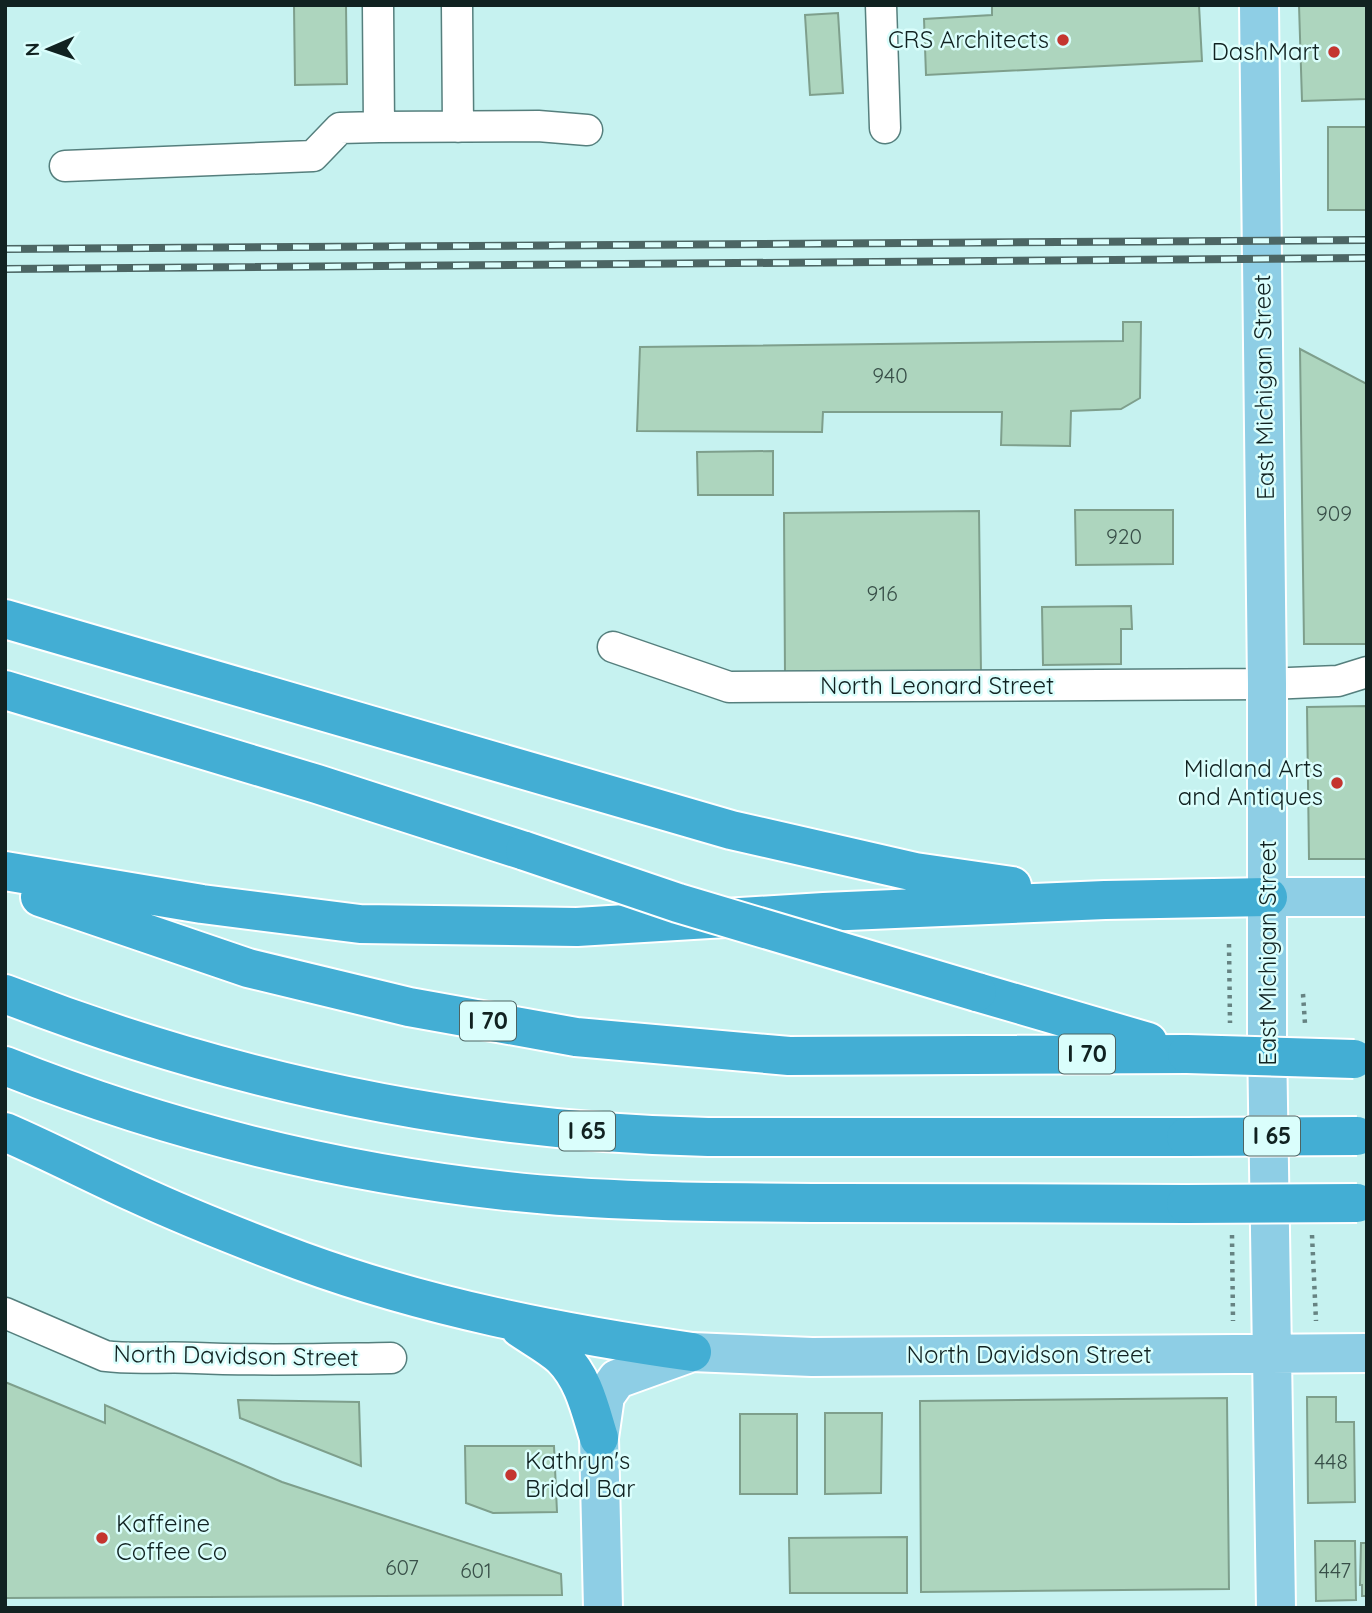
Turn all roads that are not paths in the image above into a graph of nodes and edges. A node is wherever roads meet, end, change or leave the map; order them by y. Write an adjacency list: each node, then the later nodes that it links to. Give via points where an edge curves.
1 (378, 5): 5 (street)
2 (457, 5): 6 (street)
3 (881, 5): 7 (street)
4 (1259, 5): 13 (main road, East Michigan Street)
5 (379, 127): 6 (street); 9 (street, via 340,128 313,156)
6 (458, 127): 8 (street)
7 (885, 128)
8 (587, 130)
9 (65, 166)
10 (5, 619): 19 (highway, via 731,830 915,872)
11 (613, 647): 13 (street, North Leonard Street, via 729,687)
12 (1367, 672): 13 (street, North Leonard Street, via 1338,681)
13 (1267, 684): 17 (main road, East Michigan Street)
14 (5, 690): 21 (highway, bridge, via 317,784 678,903)
15 (5, 871): 19 (highway, via 202,904 360,924 577,927)
16 (5, 885): 21 (highway, I 70, via 248,968 409,1007 576,1037 789,1056)
17 (1268, 897): 18 (main road); 19 (highway); 30 (main road, East Michigan Street)
18 (1367, 897)
19 (1105, 900)
20 (5, 995): 25 (highway, I 65, bridge, via 174,1054 276,1082 394,1107 524,1126 695,1137)
21 (1187, 1054): 22 (highway, bridge)
22 (1360, 1059)
23 (5, 1066): 26 (highway, bridge, via 119,1108 258,1148 506,1191 690,1202)
24 (5, 1132): 28 (highway, via 136,1194 303,1262)
25 (1362, 1136)
26 (1362, 1203)
27 (5, 1313): 32 (street, North Davidson Street, via 105,1356 120,1358)
28 (506, 1320): 29 (highway); 33 (highway, via 561,1356 577,1377)
29 (692, 1352): 30 (main road, North Davidson Street, via 812,1357); 33 (main road, via 617,1379 605,1396)
30 (1272, 1353): 31 (main road, North Davidson Street); 35 (main road, East Michigan Street)
31 (1367, 1353)
32 (391, 1357)
33 (599, 1438): 34 (main road)
34 (603, 1608)
35 (1276, 1608)

